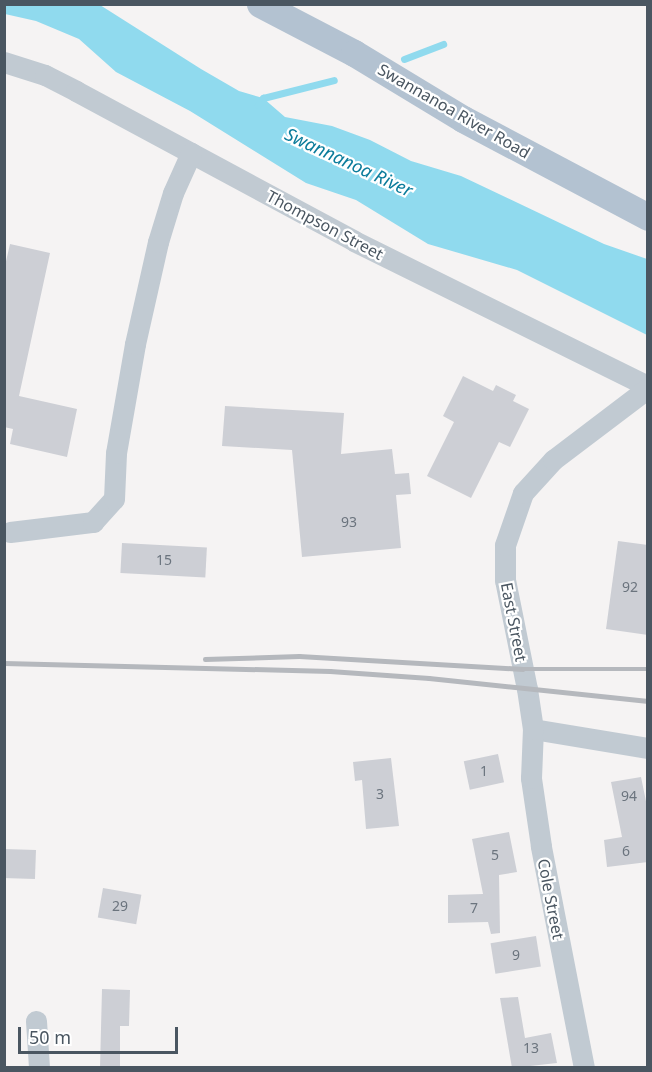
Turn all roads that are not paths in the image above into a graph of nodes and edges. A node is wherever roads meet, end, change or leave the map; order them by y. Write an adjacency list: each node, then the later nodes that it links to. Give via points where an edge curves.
1 (260, 4): 4 (main road, Swannanoa River Road)
2 (4, 62): 3 (street, Thompson Street, via 66,86)
3 (192, 153): 5 (street, Thompson Street, via 354,241); 6 (street, via 173,192 158,242 135,344 116,453 114,499 93,522)
4 (648, 218)
5 (648, 387): 7 (street, East Street, via 553,460 523,493 505,545 504,580)
6 (10, 532)
7 (533, 729): 8 (street); 11 (street, Cole Street, via 531,778 541,846)
8 (648, 748)
9 (36, 1021): 10 (street)
10 (39, 1068)
11 (584, 1068)

